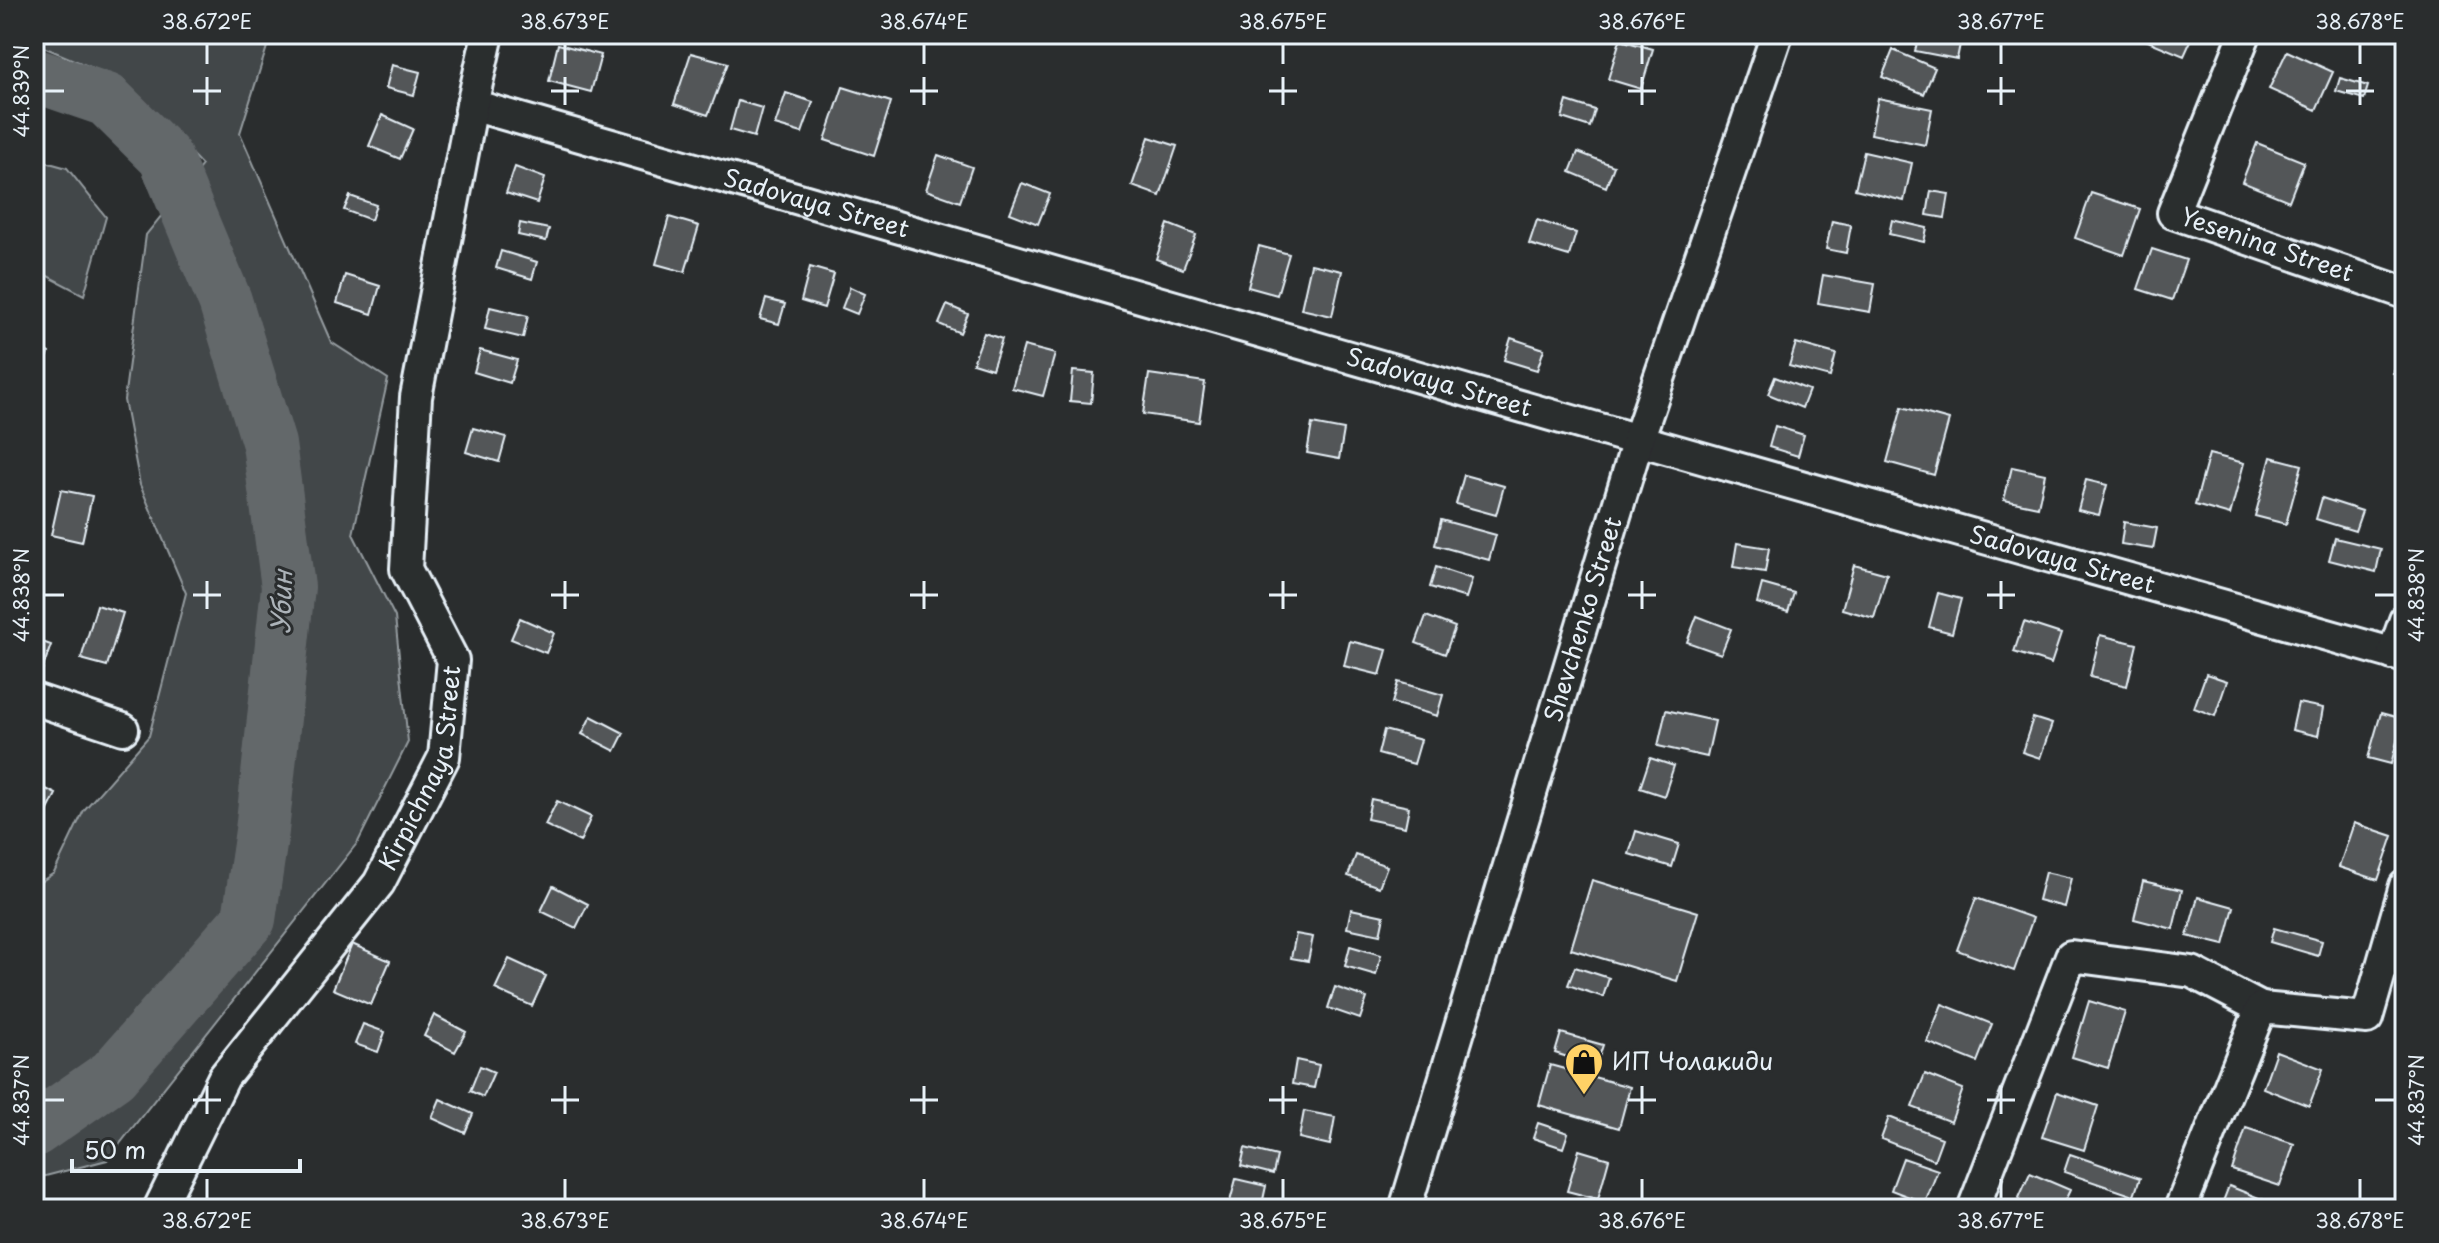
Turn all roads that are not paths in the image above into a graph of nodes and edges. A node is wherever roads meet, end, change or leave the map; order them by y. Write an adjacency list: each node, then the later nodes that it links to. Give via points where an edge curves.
1 (488, 34): 4 (street, Kirpichnaya Street)
2 (1777, 34): 6 (street, Shevchenko Street)
3 (2245, 34): 5 (street, Yesenina Street, via 2173,213)
4 (472, 105): 6 (street, Sadovaya Street); 13 (street, Kirpichnaya Street, via 416,397 406,569 453,660 444,757 379,883 224,1077)
5 (2405, 293)
6 (1638, 440): 8 (street, Sadovaya Street); 14 (street, Shevchenko Street)
7 (2405, 620): 8 (street)
8 (2399, 656)
9 (34, 699): 10 (street)
10 (123, 729)
11 (2405, 886): 12 (street, via 2367,1018)
12 (2261, 1008): 15 (street, via 2192,972 2071,956); 16 (street)
13 (159, 1209)
14 (1405, 1209)
15 (1973, 1209)
16 (2180, 1209)

